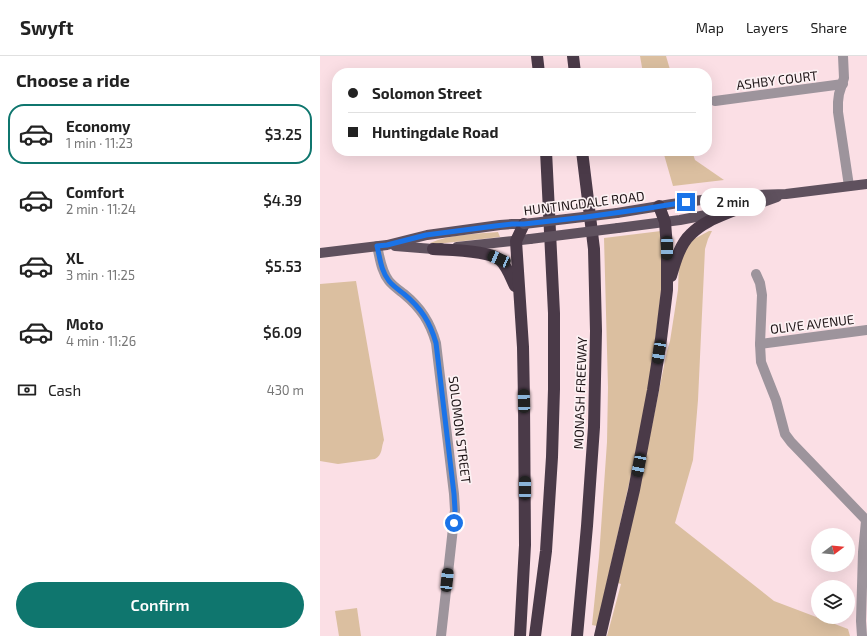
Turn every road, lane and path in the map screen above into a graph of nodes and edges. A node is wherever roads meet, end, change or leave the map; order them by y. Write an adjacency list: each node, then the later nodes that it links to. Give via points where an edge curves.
1 (537, 56): 4 (highway)
2 (573, 56): 5 (highway)
3 (843, 56): 6 (street)
4 (538, 68)
5 (574, 68)
6 (843, 84): 7 (street, ASHBY COURT); 11 (street, via 839,94 838,112)
7 (715, 101)
8 (546, 156): 29 (highway, MONASH FREEWAY, via 554,313 554,389 546,551)
9 (583, 156): 30 (highway, MONASH FREEWAY, via 594,249 596,331 588,526)
10 (867, 184): 11 (main road, HUNTINGDALE ROAD)
11 (849, 186): 12 (main road, HUNTINGDALE ROAD)
12 (786, 194): 13 (main road, HUNTINGDALE ROAD, via 731,196); 14 (main road, HUNTINGDALE ROAD)
13 (659, 206): 15 (highway); 16 (main road, HUNTINGDALE ROAD, bridge)
14 (737, 209): 15 (main road, HUNTINGDALE ROAD); 22 (highway, via 715,218 690,234 675,262)
15 (665, 222): 17 (main road, HUNTINGDALE ROAD, bridge); 22 (highway)
16 (524, 224): 17 (highway); 18 (main road, HUNTINGDALE ROAD, via 426,235)
17 (520, 240): 19 (main road, HUNTINGDALE ROAD); 23 (highway, via 516,254)
18 (382, 245): 19 (main road, HUNTINGDALE ROAD); 20 (main road, HUNTINGDALE ROAD); 27 (street, SOLOMON STREET, via 381,264 386,277 423,313 436,343 455,510)
19 (433, 249): 23 (highway, via 488,254 499,259 510,273)
20 (320, 253)
21 (756, 274): 25 (street, via 762,295)
22 (667, 290): 31 (highway, via 638,471)
23 (520, 298): 28 (highway, via 525,497)
24 (867, 330): 25 (street, OLIVE AVENUE)
25 (760, 344): 26 (street, via 761,362 778,406 785,434)
26 (866, 521): 32 (street)
27 (441, 636)
28 (520, 636)
29 (535, 636)
30 (577, 636)
31 (600, 636)
32 (862, 636)

